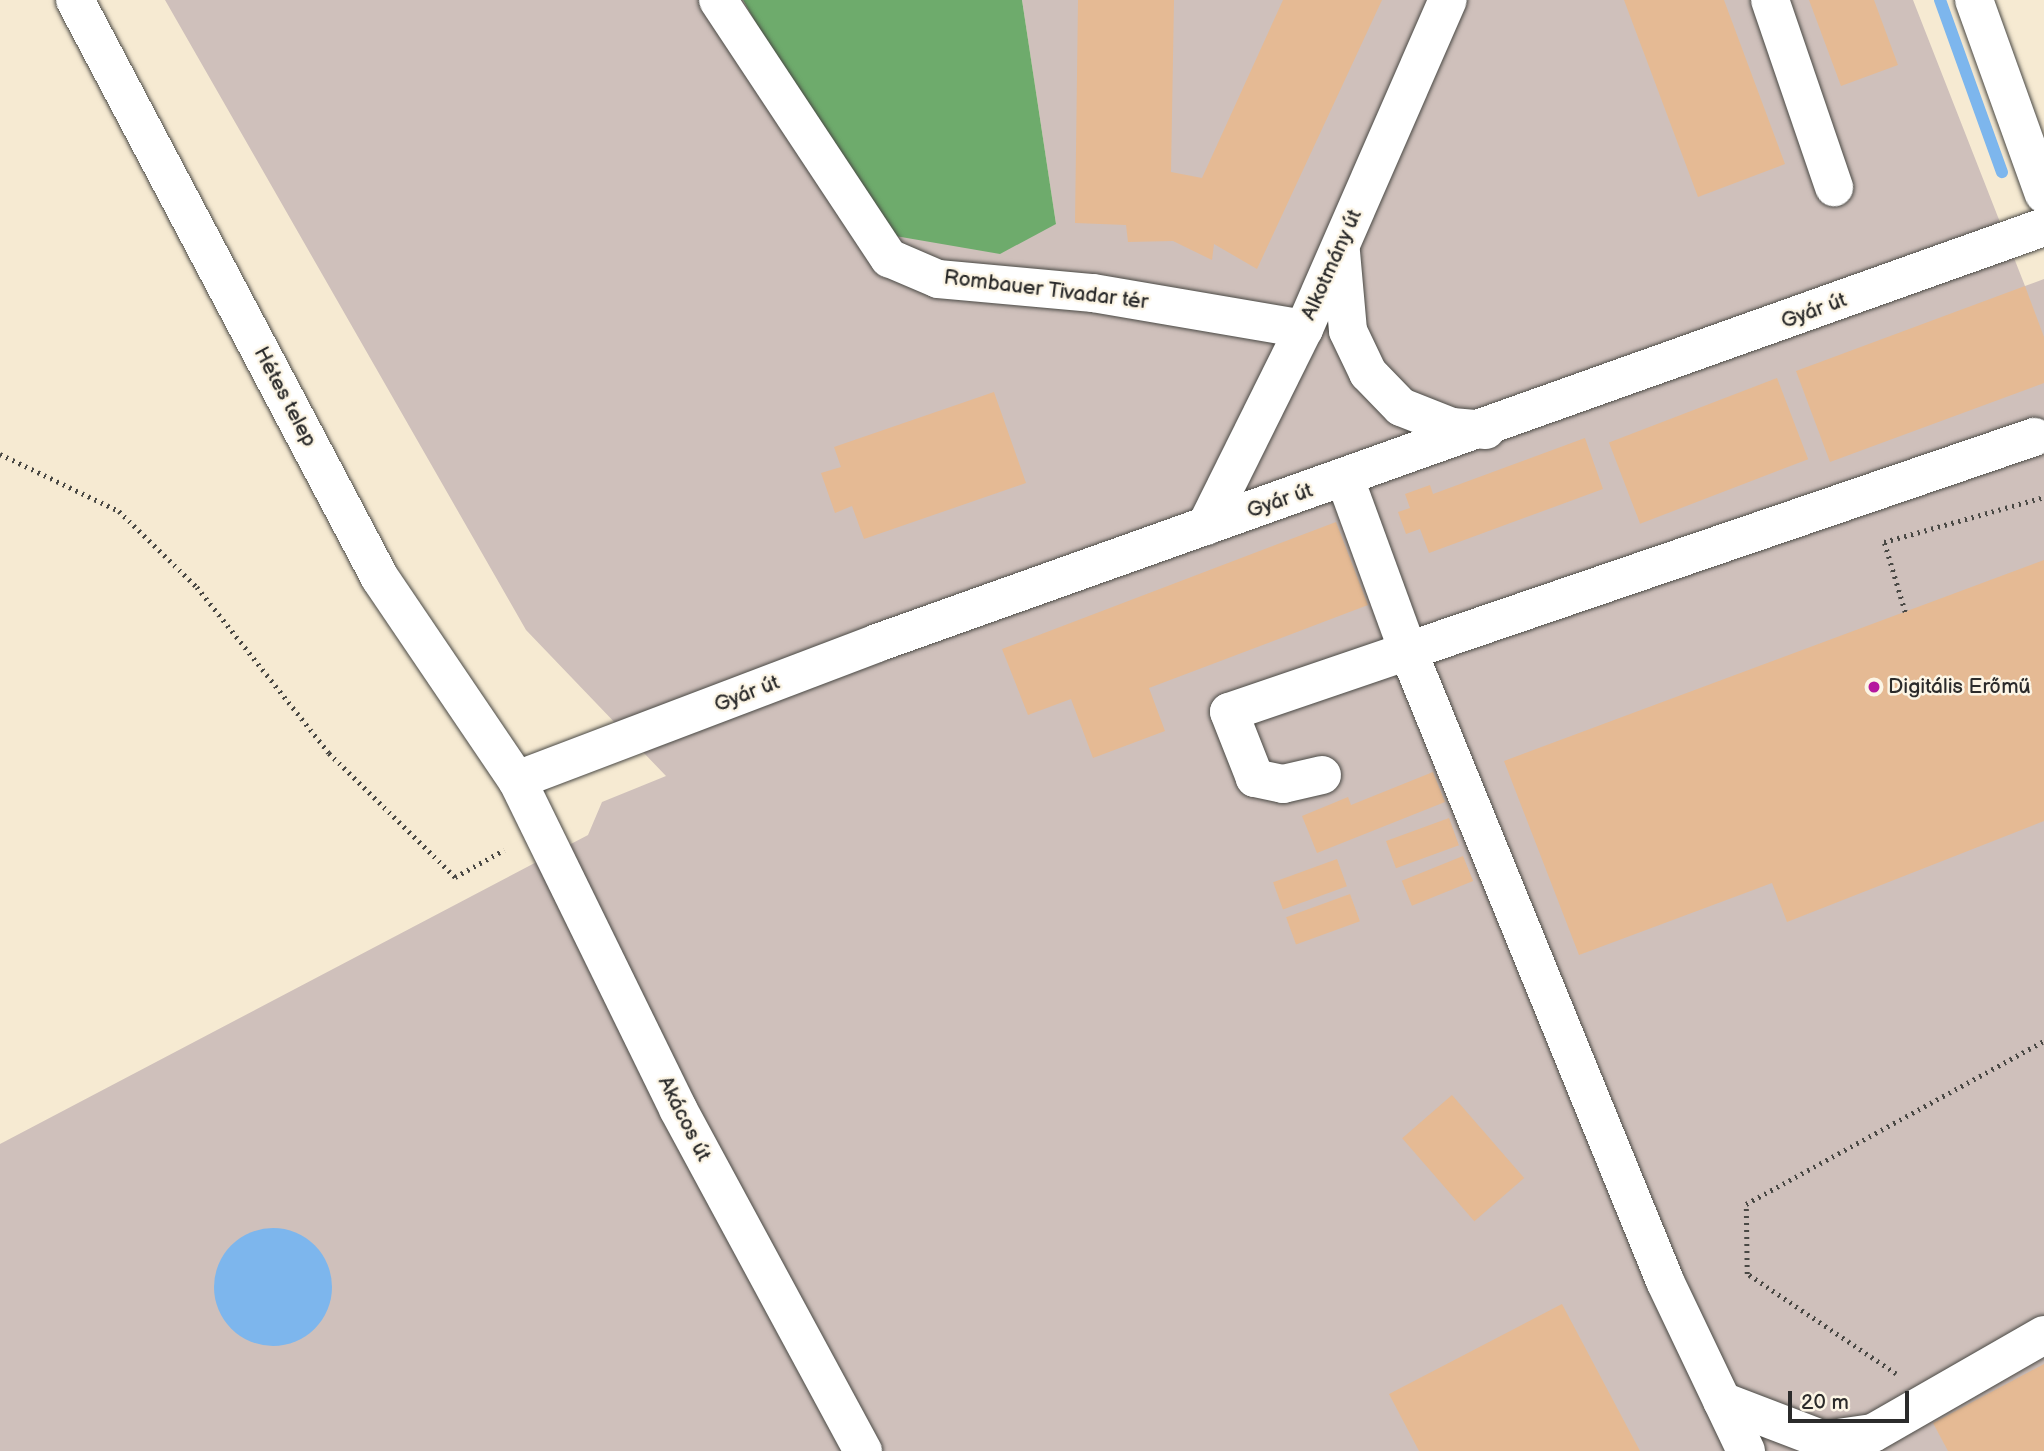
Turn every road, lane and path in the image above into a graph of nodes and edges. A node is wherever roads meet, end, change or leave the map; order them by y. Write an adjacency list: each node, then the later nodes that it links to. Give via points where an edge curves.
1 (75, 0): 20 (street, Hétes telep, via 380,578)
2 (718, 0): 10 (street, Rombauer Tivadar tér, via 889,258 938,279 1093,293)
3 (1448, 0): 9 (street, Alkotmány út)
4 (1770, 0): 6 (street)
5 (1974, 0): 7 (street)
6 (1834, 187)
7 (2044, 194)
8 (2044, 227): 11 (street, Gyár út)
9 (1341, 245): 10 (street, Alkotmány út); 11 (street, via 1349,331 1368,373 1401,407 1452,427)
10 (1304, 329): 16 (street, Alkotmány út)
11 (1488, 430): 14 (street, Gyár út)
12 (2034, 437): 18 (street)
13 (0, 454): 21 (path, via 119,511 197,587 329,753 455,877)
14 (1345, 479): 16 (street, Gyár út); 18 (street)
15 (2044, 497): 17 (path, via 1885,542)
16 (1206, 526): 20 (street, Gyár út, via 877,643)
17 (1905, 612)
18 (1408, 650): 19 (street, via 1229,712 1255,778 1283,784); 25 (street, via 1665,1281)
19 (1322, 775)
20 (517, 780): 27 (street, Akácos út, via 678,1109)
21 (505, 853)
22 (2044, 1041): 24 (path, via 1746,1204 1747,1273)
23 (2044, 1335): 26 (street, via 1872,1433)
24 (1903, 1379)
25 (1722, 1401): 26 (street); 28 (street)
26 (1814, 1446)
27 (863, 1451)
28 (1746, 1451)

